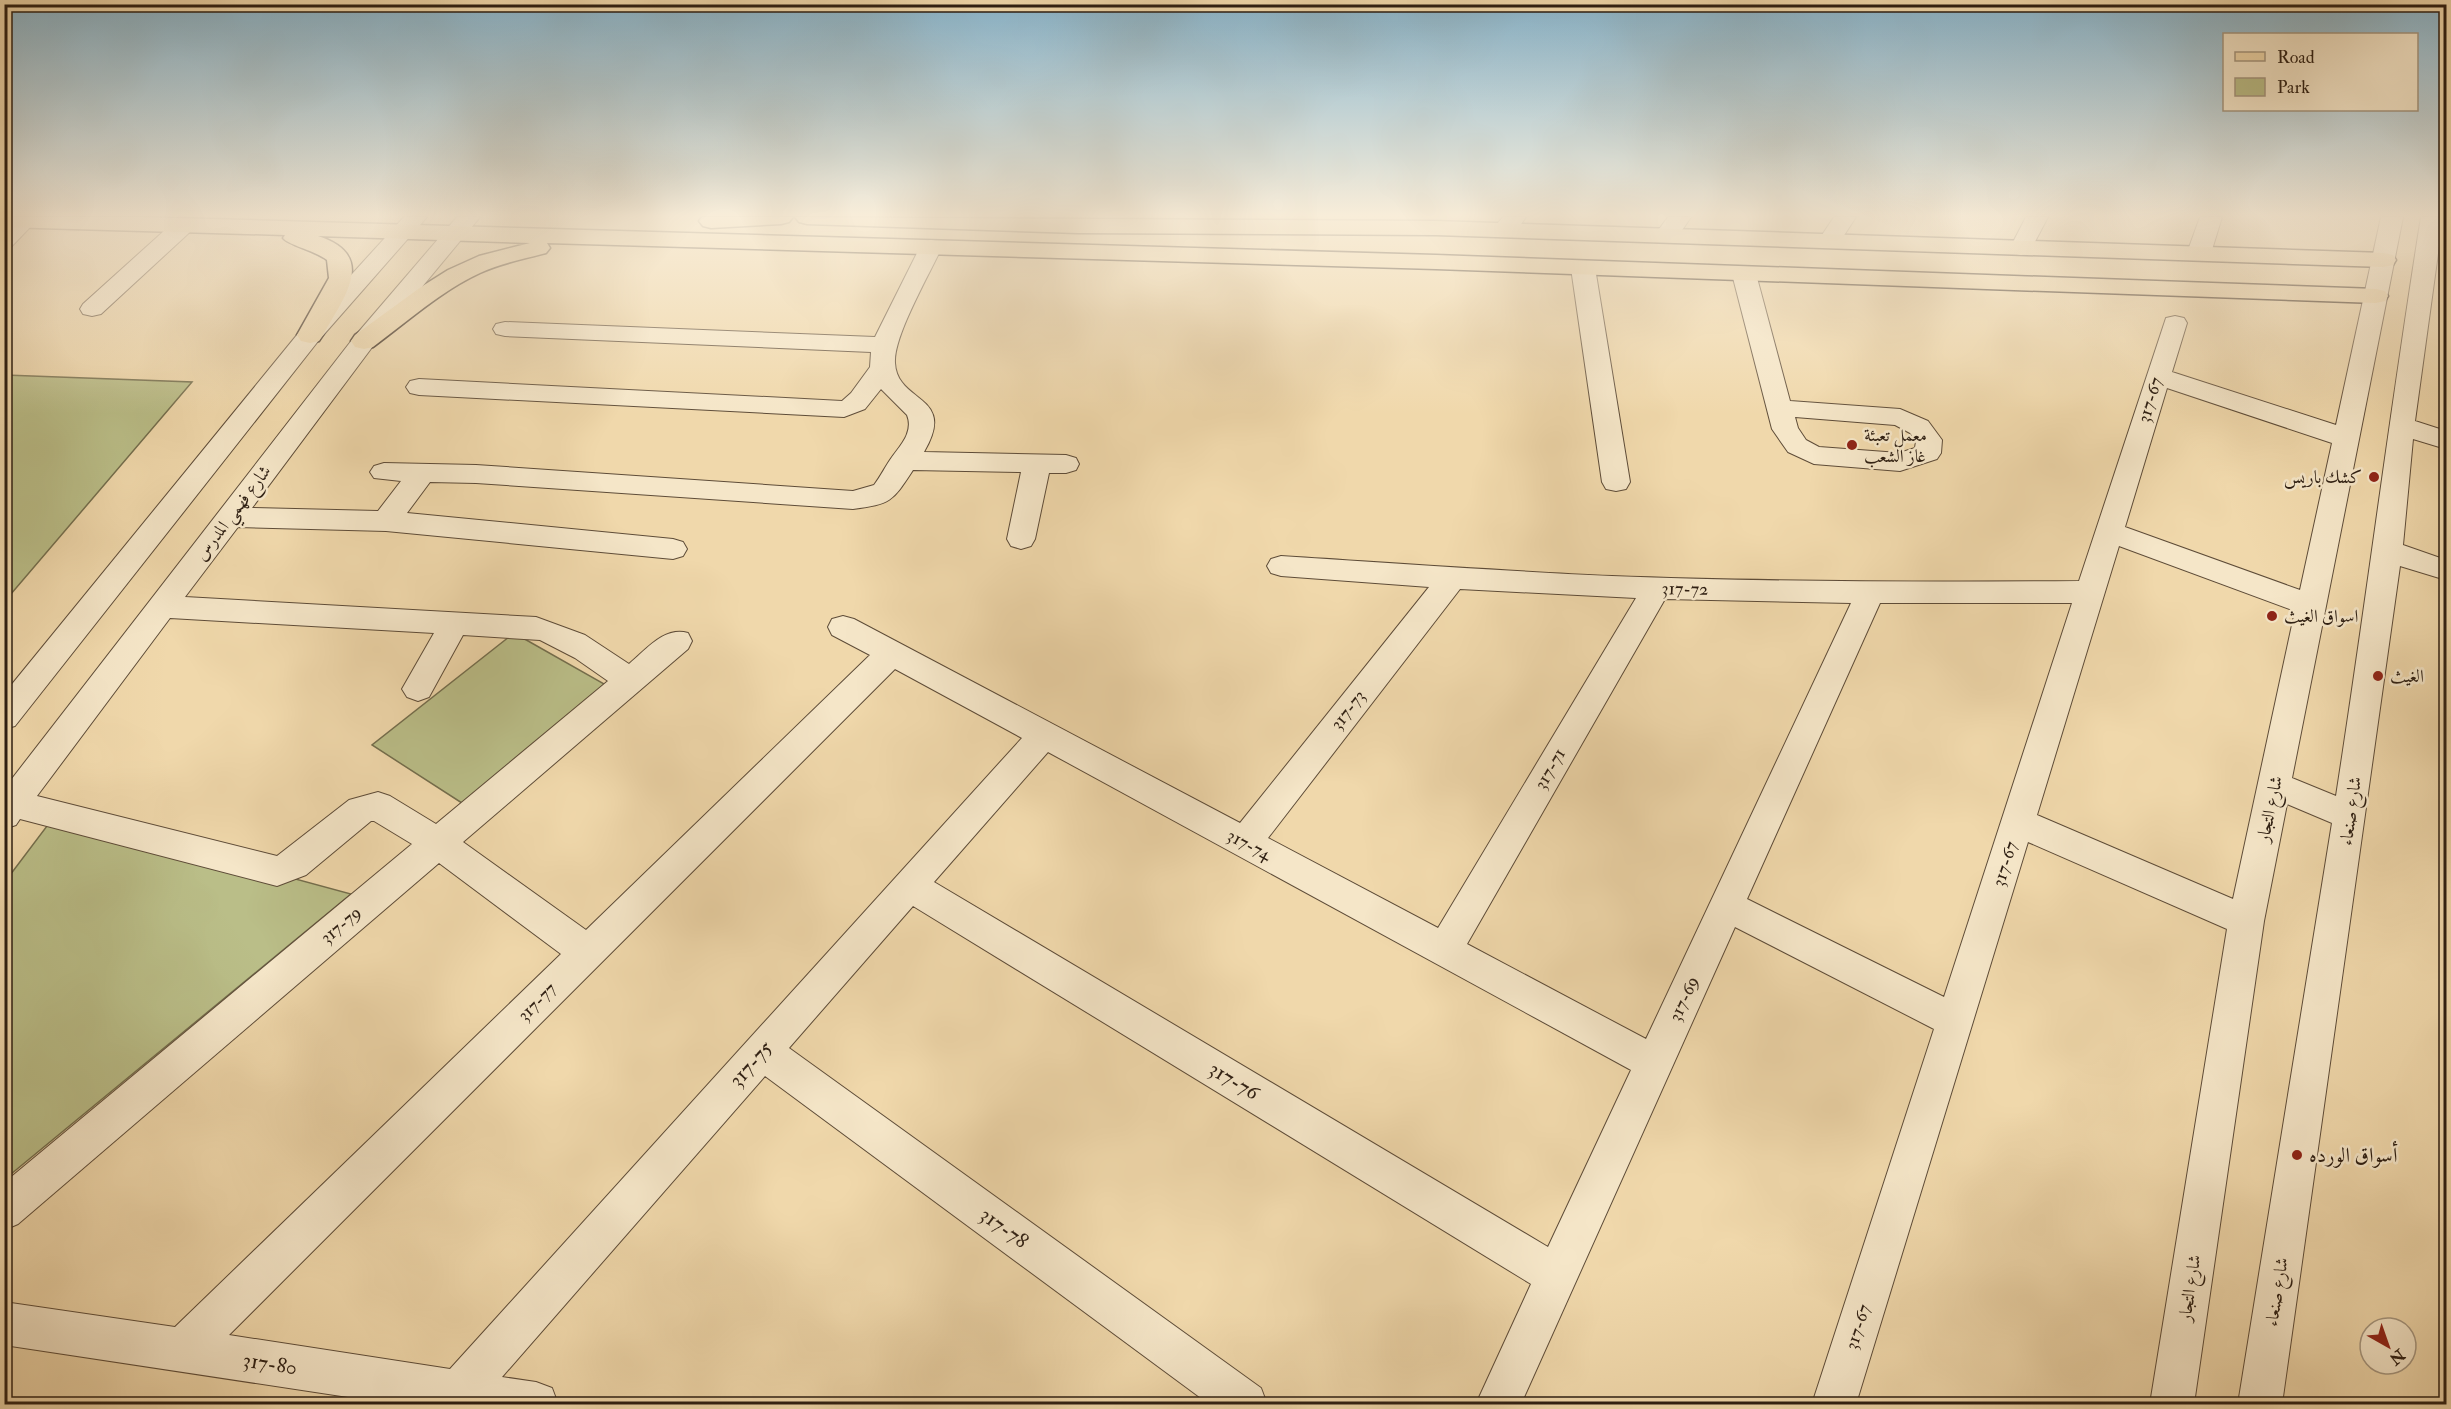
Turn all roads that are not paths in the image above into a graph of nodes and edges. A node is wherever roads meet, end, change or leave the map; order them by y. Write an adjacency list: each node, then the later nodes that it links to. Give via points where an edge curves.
1 (121, 283): 13 (street)
2 (338, 283): 16 (main road)
3 (356, 283): 16 (street)
4 (413, 283): 17 (street, شارع فهمي المدرس)
5 (445, 283): 17 (main road)
6 (910, 283): 18 (street)
7 (1585, 283): 30 (street)
8 (1746, 283): 21 (street)
9 (1995, 283): 12 (main road)
10 (2379, 283): 12 (street, شارع التجار)
11 (2434, 283): 22 (street, شارع صنعاء)
12 (2376, 296): 23 (street, شارع التجار)
13 (92, 309)
14 (2175, 323): 19 (street, 317-67)
15 (505, 329): 18 (street)
16 (310, 335): 51 (street)
17 (364, 341): 31 (street, شارع فهمي المدرس)
18 (883, 357): 20 (street, via 860,401 844,409); 25 (street, via 886,381 921,415 921,432)
19 (2158, 376): 23 (street); 33 (street, 317-67)
20 (419, 387)
21 (1779, 408): 21 (street, via 1785,429 1797,446 1814,455 1899,462 1929,453 1929,440 1919,427 1900,417)
22 (2401, 426): 24 (street); 36 (street, شارع صنعاء)
23 (2346, 438): 43 (street, شارع التجار)
24 (2446, 440)
25 (903, 461): 26 (street); 29 (street, via 884,492 853,500)
26 (1037, 463): 27 (street); 34 (street)
27 (1066, 464)
28 (384, 472): 29 (street)
29 (422, 473): 32 (street)
30 (1616, 482)
31 (231, 517): 32 (street); 44 (street, شارع فهمي المدرس)
32 (386, 521): 35 (street)
33 (2109, 532): 41 (street, 317-67); 43 (street)
34 (1021, 539)
35 (673, 549)
36 (2388, 551): 38 (street); 55 (street, شارع صنعاء)
37 (1281, 566): 39 (street, 317-72)
38 (2446, 570)
39 (1452, 578): 40 (street, 317-72); 57 (street, 317-73)
40 (1657, 588): 42 (street, 317-72); 62 (street, 317-71)
41 (2089, 592): 42 (street, 317-72); 56 (street, 317-67)
42 (1870, 593): 60 (street, 317-69)
43 (2311, 605): 53 (street, شارع التجار)
44 (162, 607): 45 (street); 54 (street, شارع فهمي المدرس)
45 (454, 624): 49 (street, via 536,628 558,633); 50 (street)
46 (843, 627): 48 (street, 317-74)
47 (678, 641): 49 (street, 317-79)
48 (892, 653): 52 (street, 317-74); 63 (street, 317-77)
49 (631, 681): 58 (street, 317-79)
50 (418, 689)
51 (4, 717)
52 (1044, 735): 57 (street, 317-74); 59 (street, 317-75)
53 (2275, 785): 55 (street); 61 (street, شارع التجار)
54 (9, 809): 58 (street, via 277,871 294,865 361,810 378,806)
55 (2350, 816): 77 (street, شارع صنعاء)
56 (2018, 822): 61 (street); 64 (street, 317-67)
57 (1245, 842): 62 (street, 317-74)
58 (438, 843): 63 (street); 67 (street, 317-79)
59 (910, 886): 65 (street, 317-75); 68 (street, 317-76)
60 (1727, 906): 64 (street); 66 (street, 317-69)
61 (2246, 921): 76 (street, شارع التجار)
62 (1444, 950): 66 (street, 317-74)
63 (587, 952): 70 (street, 317-77)
64 (1955, 1021): 75 (street, 317-67)
65 (762, 1051): 71 (street, 317-75); 73 (street, 317-78)
66 (1655, 1063): 68 (street, 317-69)
67 (4, 1210)
68 (1557, 1276): 74 (street, 317-69)
69 (4, 1323): 70 (street, 317-80)
70 (182, 1351): 71 (street, 317-80)
71 (458, 1393): 72 (street, 317-80)
72 (536, 1404)
73 (1245, 1404)
74 (1498, 1404)
75 (1834, 1404)
76 (2172, 1404)
77 (2260, 1404)

